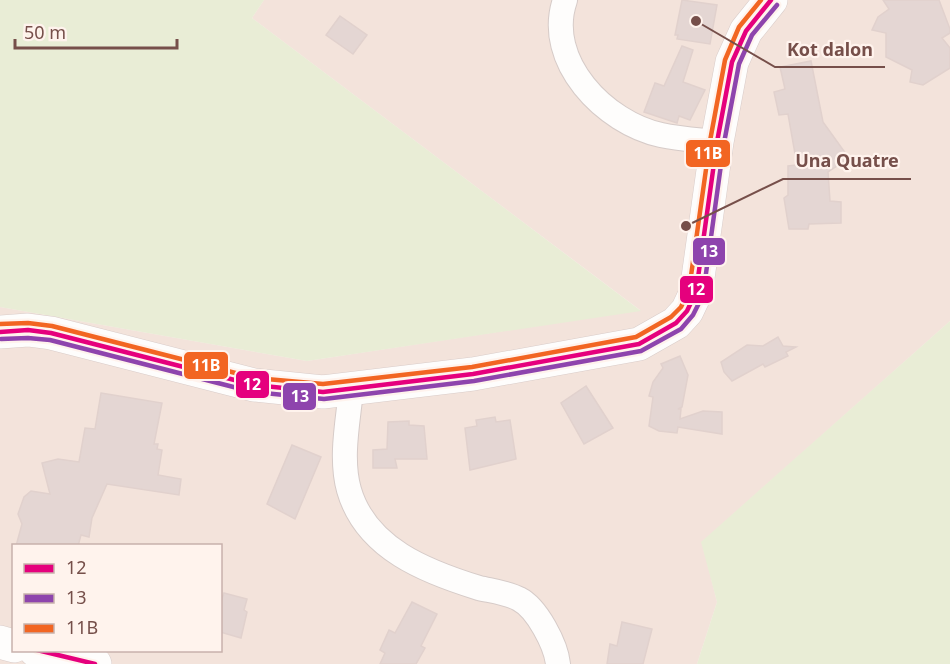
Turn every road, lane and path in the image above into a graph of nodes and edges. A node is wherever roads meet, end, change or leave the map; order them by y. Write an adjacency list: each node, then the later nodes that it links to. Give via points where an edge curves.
1 (565, 0): 3 (street, via 560,30 567,59 591,96 619,116 660,135)
2 (771, 0): 3 (main road, via 746,31 732,62)
3 (717, 142): 5 (main road, via 700,278 687,311 676,323 639,344 473,374)
4 (0, 332): 5 (main road, via 51,333 254,385 293,391)
5 (351, 390): 8 (street, via 345,453 350,491 366,522 391,549 428,571 520,599 547,630)
6 (40, 652): 7 (main road)
7 (95, 664)
8 (558, 664)

